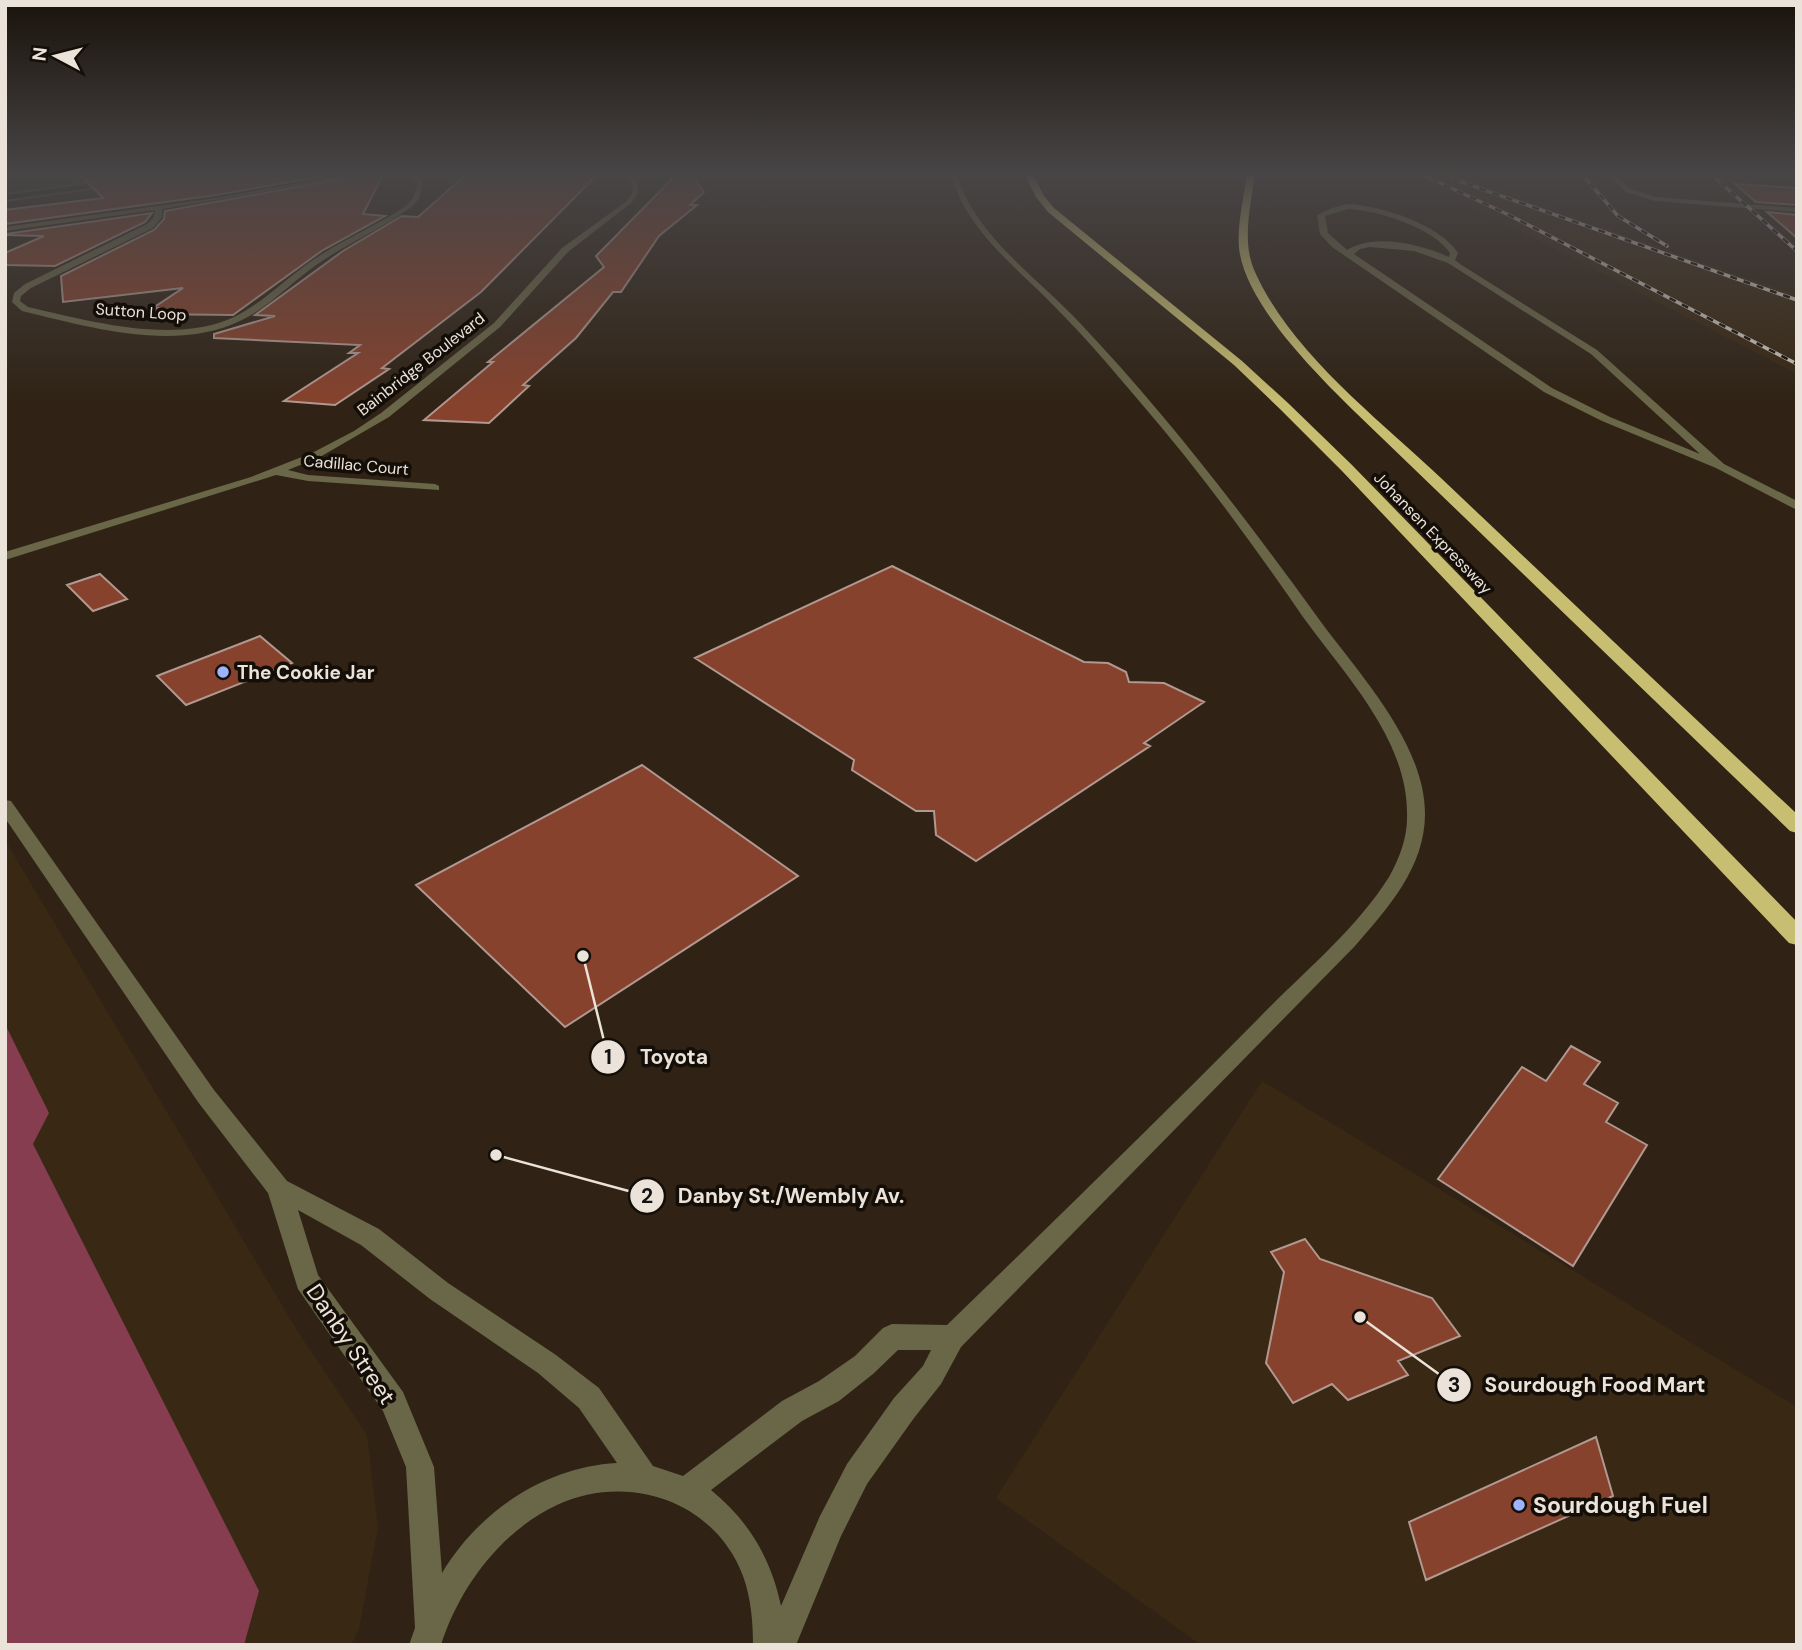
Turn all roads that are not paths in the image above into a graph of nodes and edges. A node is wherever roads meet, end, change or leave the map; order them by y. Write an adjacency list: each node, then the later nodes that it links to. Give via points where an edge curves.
1 (101, 250): 2 (street, Sutton Loop, via 28,286 16,302 25,309 109,326 169,332 219,326 239,319)
2 (335, 250)
3 (565, 250): 14 (street, Bainbridge Boulevard, via 487,334 385,415 359,433)
4 (1004, 250): 22 (street, via 1171,429 1260,546 1388,729 1413,788 1416,812 1407,860 1366,919 1195,1098)
5 (1098, 250): 20 (highway, Johansen Expressway, via 1238,363 1338,459)
6 (1244, 250): 19 (highway, Johansen Expressway, via 1262,296 1285,328 1360,407)
7 (1343, 250): 11 (street)
8 (1351, 250): 11 (street)
9 (1427, 250): 12 (street)
10 (1452, 250): 12 (street)
11 (1351, 257): 13 (street, via 1548,390)
12 (1451, 261): 13 (street, via 1594,352)
13 (1720, 466): 16 (street)
14 (275, 471): 15 (street, Cadillac Court); 17 (street, Bainbridge Boulevard)
15 (435, 488)
16 (1797, 506)
17 (5, 556)
18 (5, 805): 21 (street, Danby Street, via 206,1096)
19 (1797, 826)
20 (1797, 937)
21 (279, 1188): 23 (street, Danby Street, via 370,1237 439,1291 547,1364 589,1398); 25 (street, Danby Street, via 307,1281 393,1402 419,1467)
22 (951, 1338): 24 (street, via 892,1337 864,1365 792,1411); 27 (street, via 932,1374 857,1474)
23 (644, 1477): 24 (street); 25 (street, via 596,1478 546,1495 500,1526 460,1571)
24 (688, 1490): 26 (street, via 725,1518 753,1559 769,1610)
25 (427, 1635)
26 (769, 1645)
27 (780, 1645)

